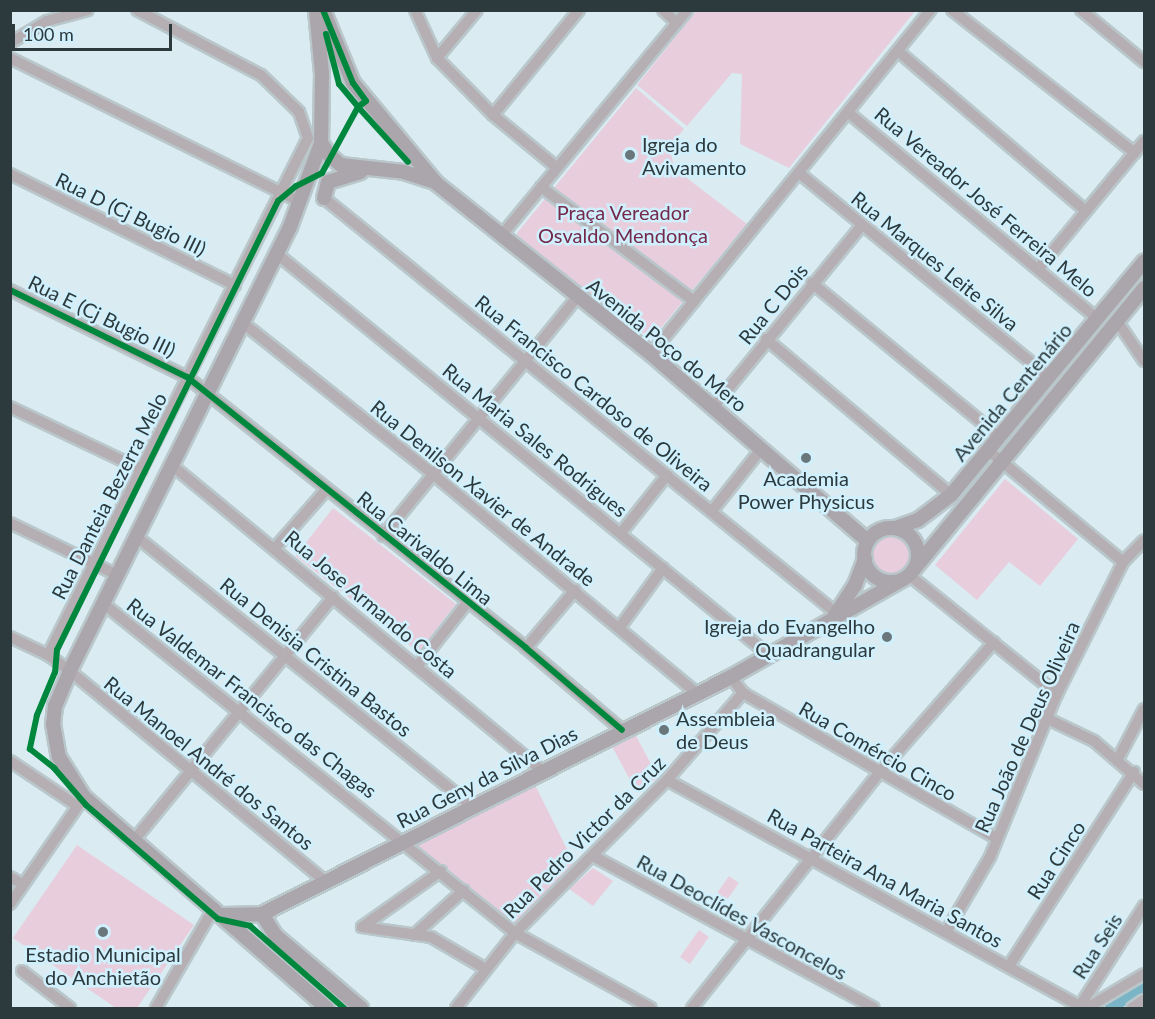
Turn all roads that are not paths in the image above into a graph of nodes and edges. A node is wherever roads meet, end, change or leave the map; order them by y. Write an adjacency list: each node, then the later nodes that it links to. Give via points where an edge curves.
1 (88, 10): 15 (street, via 46,21)
2 (316, 10): 24 (main road, via 322,73)
3 (323, 10): 30 (main road, Avenida Poço do Mero, via 353,82)
4 (415, 10): 18 (street)
5 (477, 10): 18 (street)
6 (579, 10): 21 (street)
7 (663, 10): 14 (street)
8 (687, 10): 14 (street)
9 (931, 10): 16 (street)
10 (952, 10): 25 (street)
11 (1081, 10): 13 (street)
12 (140, 11): 22 (street, via 261,75 299,112)
13 (1094, 14): 19 (street)
14 (677, 23): 26 (street)
15 (10, 43)
16 (898, 52): 20 (street); 35 (street)
17 (10, 58): 32 (street)
18 (437, 58): 21 (street)
19 (1143, 58)
20 (850, 114): 28 (street); 40 (street, Rua Vereador José Ferreira Melo)
21 (493, 115): 26 (street)
22 (308, 138): 24 (street); 32 (street, Rua Danteia Bezerra Melo)
23 (1144, 141): 25 (street)
24 (321, 143): 27 (main road, Avenida Poço do Mero, via 341,165); 34 (main road)
25 (1135, 153): 35 (street)
26 (556, 168): 31 (street)
27 (366, 171): 30 (main road, Avenida Poço do Mero, via 404,172); 33 (main road, via 328,182)
28 (799, 173): 36 (street, Rua Marques Leite Silva); 46 (street)
29 (10, 174): 42 (street, Rua D (Cj Bugio III))
30 (436, 183): 37 (main road, Avenida Poço do Mero)
31 (541, 187): 37 (street); 46 (street)
32 (280, 191): 34 (street); 42 (street, Rua Danteia Bezerra Melo)
33 (324, 198): 52 (street, Rua Francisco Cardoso de Oliveira)
34 (300, 201): 38 (main road)
35 (1086, 211): 40 (street)
36 (862, 225): 41 (street, Rua C Dois); 54 (street, Rua Marques Leite Silva)
37 (501, 236): 45 (main road, Avenida Poço do Mero)
38 (277, 254): 49 (main road); 60 (street, Rua Maria Sales Rodrigues)
39 (1144, 262): 47 (main road, Avenida Centenário)
40 (1039, 268): 47 (street, Rua Vereador José Ferreira Melo)
41 (812, 283): 50 (street, Rua C Dois); 61 (street)
42 (235, 285): 55 (street, Rua Danteia Bezerra Melo)
43 (1144, 288): 48 (main road, Avenida Centenário)
44 (10, 290): 55 (street, Rua E (Cj Bugio III))
45 (577, 297): 51 (main road, Avenida Poço do Mero); 52 (street)
46 (694, 301): 51 (street)
47 (1098, 319): 54 (main road, Avenida Centenário)
48 (1117, 321): 53 (street); 56 (main road, Avenida Centenário)
49 (243, 323): 57 (main road); 67 (street, Rua Denilson Xavier de Andrade)
50 (766, 339): 58 (street, Rua C Dois); 70 (street)
51 (651, 354): 58 (main road, Avenida Poço do Mero)
52 (526, 360): 60 (street); 68 (street, Rua Francisco Cardoso de Oliveira)
53 (1144, 361)
54 (1052, 374): 56 (main road); 61 (main road, Avenida Centenário)
55 (187, 377): 57 (street, Rua E (Cj Bugio III)); 66 (street, Rua Danteia Bezerra Melo)
56 (1069, 381): 64 (main road, Avenida Centenário)
57 (207, 394): 65 (main road); 69 (street, Rua Carivaldo Lima)
58 (714, 406): 62 (main road, Avenida Poço do Mero)
59 (10, 407): 66 (street)
60 (479, 418): 67 (street); 74 (street, Rua Maria Sales Rodrigues)
61 (1001, 438): 63 (main road, Avenida Centenário)
62 (762, 448): 71 (street); 78 (main road, Avenida Poço do Mero)
63 (989, 451): 64 (street); 70 (main road, Avenida Centenário)
64 (1004, 464): 81 (street); 84 (main road, Avenida Centenário)
65 (174, 466): 76 (main road); 79 (street, Rua Jose Armando Costa)
66 (142, 470): 82 (street, Rua Danteia Bezerra Melo)
67 (434, 475): 75 (street); 86 (street, Rua Denilson Xavier de Andrade)
68 (667, 475): 71 (street, Rua Francisco Cardoso de Oliveira); 74 (street)
69 (326, 490): 75 (street, Rua Carivaldo Lima); 79 (street)
70 (951, 495): 73 (main road, Avenida Centenário, via 918,520)
71 (712, 511): 90 (street, Rua Francisco Cardoso de Oliveira)
72 (10, 523): 82 (street)
73 (895, 528): 78 (main road, via 879,531); 84 (main road, via 915,543)
74 (621, 533): 83 (street, Rua Maria Sales Rodrigues)
75 (383, 536): 88 (street, Rua Carivaldo Lima)
76 (137, 537): 85 (main road); 96 (street, Rua Denisia Cristina Bastos)
77 (1144, 540): 81 (street, Rua João de Deus Oliveira)
78 (868, 541): 80 (main road)
79 (275, 548): 87 (street, Rua Jose Armando Costa)
80 (865, 559): 84 (main road, via 878,579); 90 (main road, Rua Geny da Silva Dias)
81 (1123, 562): 103 (street, Rua João de Deus Oliveira)
82 (93, 563): 85 (street); 95 (street, Rua Danteia Bezerra Melo)
83 (663, 568): 91 (street); 97 (street, Rua Maria Sales Rodrigues)
84 (909, 574): 90 (main road, Rua Geny da Silva Dias); 93 (street)
85 (119, 576): 89 (main road)
86 (575, 590): 91 (street, Rua Denilson Xavier de Andrade); 94 (street)
87 (333, 597): 96 (street); 98 (street, Rua Jose Armando Costa)
88 (467, 603): 94 (street, Rua Carivaldo Lima); 98 (street)
89 (105, 605): 99 (main road); 105 (street, Rua Valdemar Francisco das Chagas)
90 (836, 618): 97 (main road, Rua Geny da Silva Dias)
91 (620, 627): 102 (street, Rua Denilson Xavier de Andrade)
92 (10, 637): 95 (street, Rua Manoel André dos Santos)
93 (993, 642): 103 (street); 113 (street)
94 (526, 648): 107 (street, Rua Carivaldo Lima)
95 (48, 655): 99 (street, Rua Manoel André dos Santos)
96 (285, 656): 105 (street); 117 (street, Rua Denisia Cristina Bastos)
97 (770, 656): 100 (main road, Rua Geny da Silva Dias)
98 (418, 665): 111 (street, Rua Jose Armando Costa)
99 (70, 671): 110 (street, Rua Manoel André dos Santos); 116 (main road, via 55,706 54,742)
100 (731, 677): 101 (street); 102 (main road, Rua Geny da Silva Dias)
101 (743, 693): 113 (street, Rua Comércio Cinco); 114 (street, Rua Pedro Victor da Cruz)
102 (698, 694): 107 (main road, Rua Geny da Silva Dias)
103 (1057, 694): 106 (street, Rua João de Deus Oliveira)
104 (1144, 709): 108 (street)
105 (239, 711): 110 (street); 120 (street, Rua Valdemar Francisco das Chagas)
106 (1048, 719): 108 (street, via 1086,736); 118 (street, Rua João de Deus Oliveira)
107 (622, 730): 111 (main road, Rua Geny da Silva Dias)
108 (1118, 759): 112 (street)
109 (10, 761): 116 (street)
110 (191, 771): 119 (street); 125 (street, Rua Manoel André dos Santos)
111 (543, 771): 117 (main road, Rua Geny da Silva Dias)
112 (1134, 772): 115 (street); 136 (street, Rua Cinco)
113 (879, 773): 118 (street, Rua Comércio Cinco); 122 (street)
114 (667, 780): 121 (street, Rua Pedro Victor da Cruz); 122 (street, Rua Parteira Ana Maria Santos)
115 (1144, 784)
116 (80, 801): 119 (main road); 126 (street)
117 (472, 806): 120 (main road, Rua Geny da Silva Dias)
118 (996, 838): 132 (street, Rua João de Deus Oliveira, via 990,857)
119 (135, 839): 130 (main road)
120 (404, 841): 123 (street, Rua Valdemar Francisco das Chagas); 125 (main road, Rua Geny da Silva Dias)
121 (593, 856): 133 (street, Rua Pedro Victor da Cruz); 135 (street, Rua Deoclídes Vasconcelos)
122 (814, 858): 132 (street, Rua Parteira Ana Maria Santos); 135 (street)
123 (441, 871): 127 (street, Rua Valdemar Francisco das Chagas); 134 (street, via 362,927)
124 (10, 878): 126 (street)
125 (326, 882): 131 (main road, Rua Geny da Silva Dias)
126 (22, 884): 128 (street)
127 (464, 890): 133 (street, Rua Valdemar Francisco das Chagas); 134 (street)
128 (10, 903)
129 (1144, 906): 150 (street, Rua Seis)
130 (218, 911): 131 (main road, Rua Geny da Silva Dias); 143 (street); 144 (main road)
131 (262, 914): 145 (main road, via 275,935)
132 (946, 932): 136 (street, Rua Parteira Ana Maria Santos)
133 (515, 933): 137 (street, Rua Pedro Victor da Cruz); 147 (street, Rua Valdemar Francisco das Chagas)
134 (414, 935): 137 (street, via 431,937)
135 (747, 941): 148 (street); 149 (street, Rua Deoclídes Vasconcelos)
136 (1009, 966): 150 (street, Rua Parteira Ana Maria Santos)
137 (484, 968): 146 (street, Rua Pedro Victor da Cruz)
138 (22, 971): 141 (street)
139 (1144, 974): 150 (street)
140 (1144, 1000): 151 (street)
141 (56, 1005): 142 (street)
142 (70, 1008)
143 (156, 1008)
144 (327, 1008)
145 (361, 1008)
146 (456, 1008)
147 (651, 1008)
148 (692, 1008)
149 (874, 1008)
150 (1084, 1008)
151 (1132, 1008)

